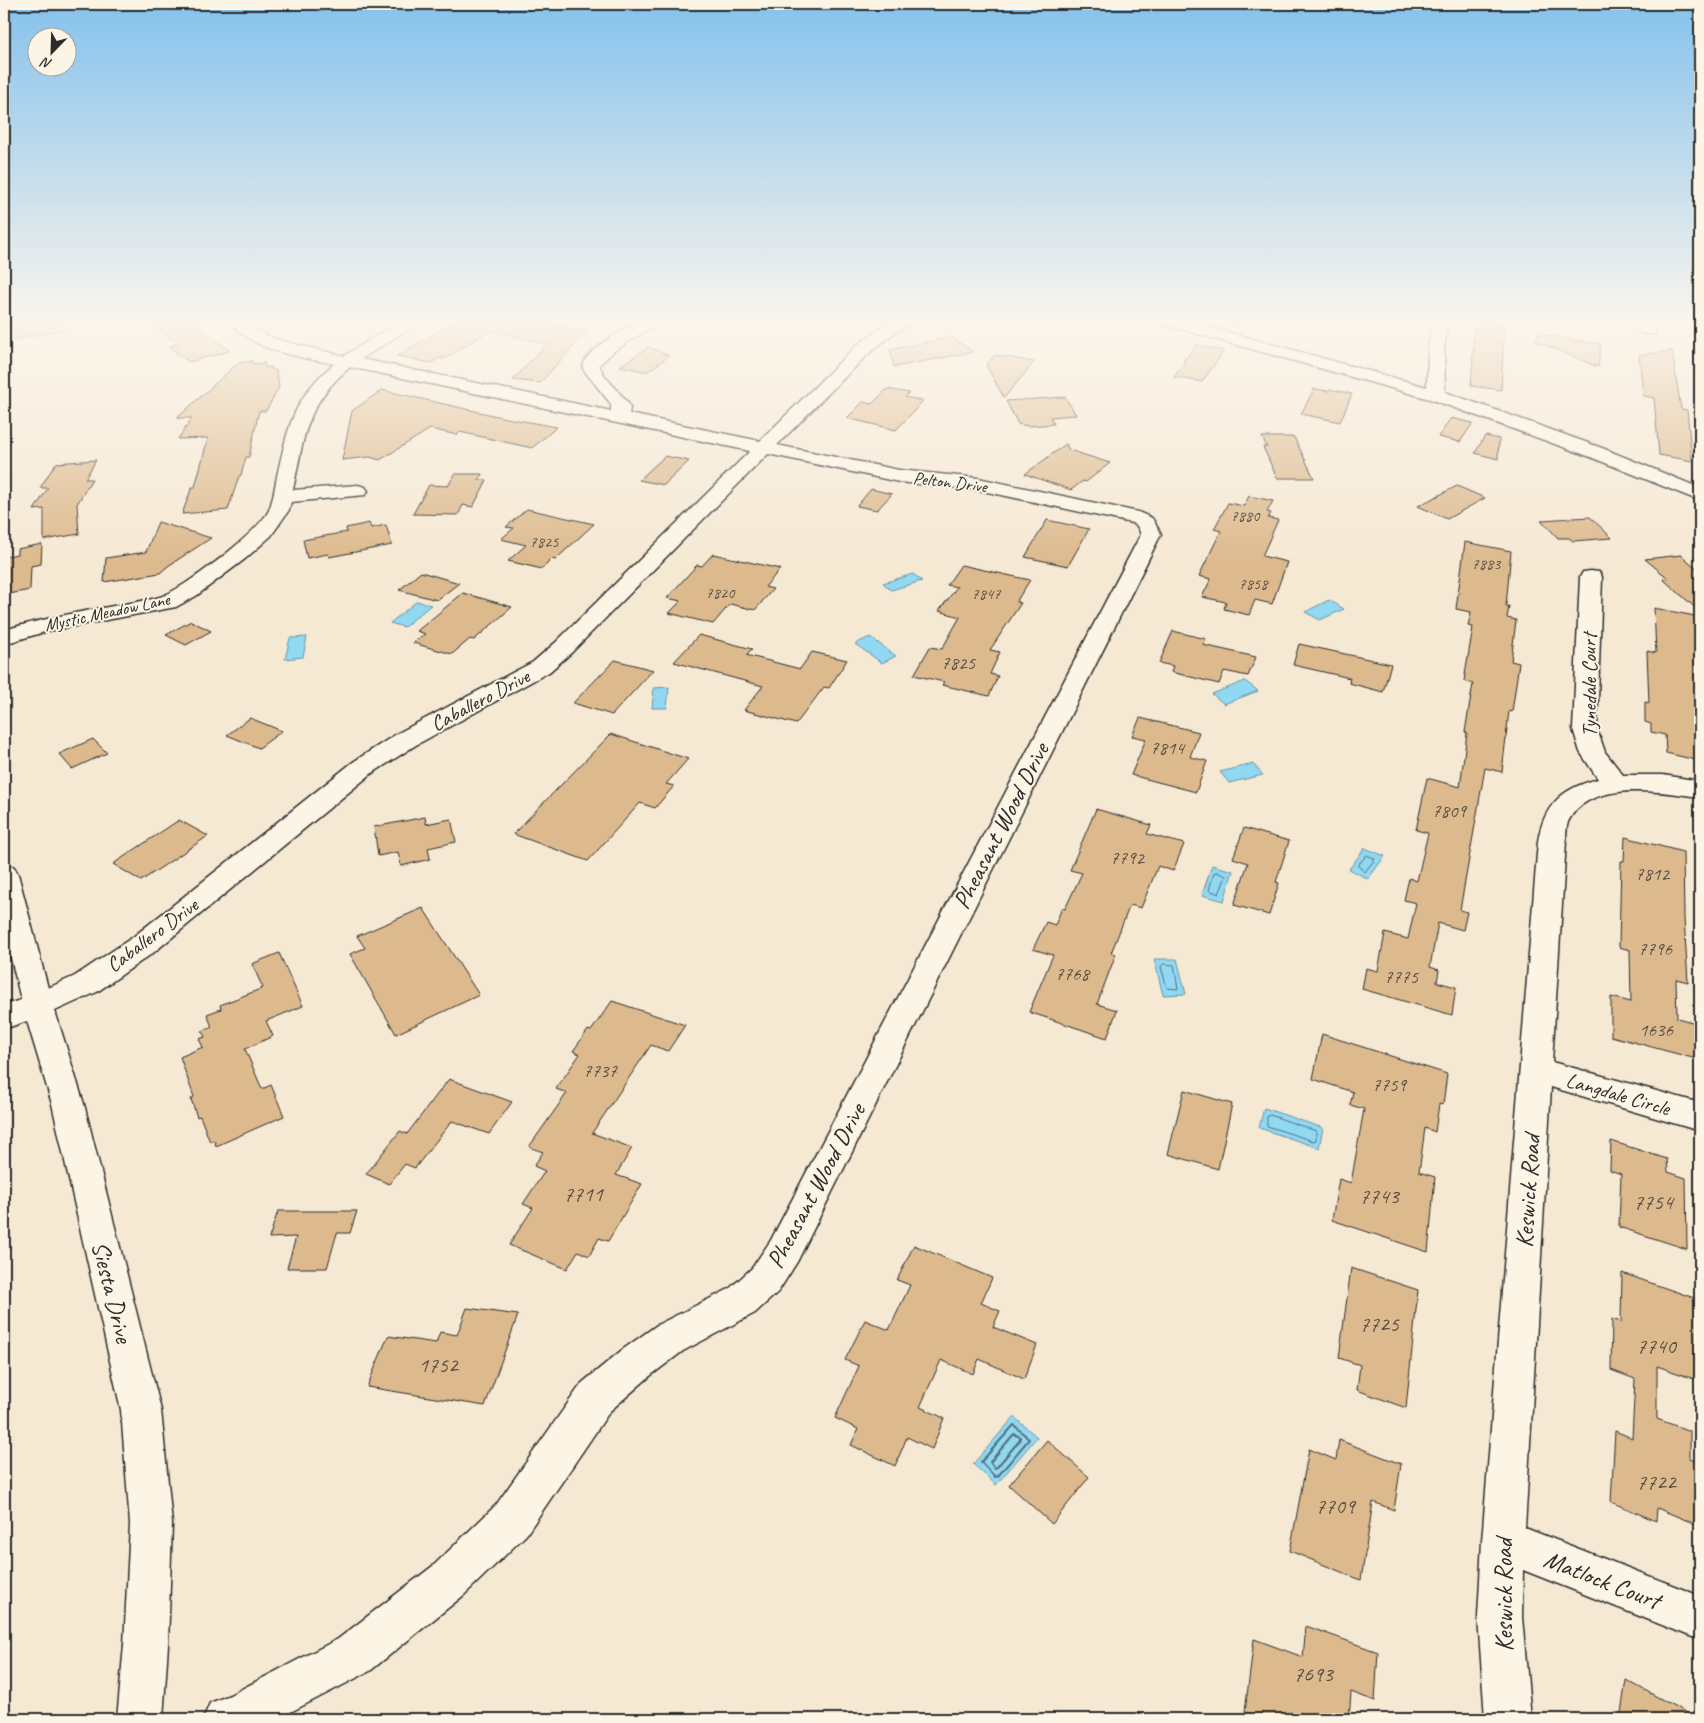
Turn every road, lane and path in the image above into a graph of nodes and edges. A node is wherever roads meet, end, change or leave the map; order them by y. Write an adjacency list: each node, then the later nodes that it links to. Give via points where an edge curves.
1 (310, 400): 10 (street, Mystic Meadow Lane, via 295,436)
2 (538, 400): 6 (street, Pelton Drive)
3 (617, 400): 6 (street, via 621,408)
4 (811, 400): 7 (street, Caballero Drive)
5 (1451, 400): 9 (street, via 1595,452)
6 (619, 417): 7 (street, Pelton Drive)
7 (762, 448): 11 (street, Pelton Drive, via 924,481 978,484); 17 (street, Caballero Drive, via 541,667 408,738 362,768 143,945 86,984)
8 (358, 491): 10 (street)
9 (1700, 495)
10 (283, 497): 13 (street, Mystic Meadow Lane, via 273,521 253,544 179,597 156,606 54,623)
11 (1138, 518): 24 (street, Pheasant Wood Drive, via 1150,528 1149,539 784,1250 765,1280 742,1301 670,1338 596,1397 511,1520 450,1580 354,1655)
12 (1591, 577): 14 (street, Tynedale Court, via 1585,729 1588,746)
13 (4, 637)
14 (1616, 783): 15 (street, Keswick Road, via 1641,781); 19 (street, Keswick Road, via 1590,790 1567,804 1555,821)
15 (1700, 788)
16 (4, 874): 17 (street, Siesta Drive)
17 (38, 1006): 18 (street, Caballero Drive); 23 (street, Siesta Drive, via 68,1104 141,1410 150,1524)
18 (4, 1018)
19 (1536, 1070): 20 (street, Langdale Circle); 21 (street, Keswick Road)
20 (1700, 1117)
21 (1503, 1541): 22 (street, Matlock Court); 25 (street, Keswick Road, via 1500,1617)
22 (1700, 1618)
23 (140, 1719)
24 (226, 1719)
25 (1508, 1719)

